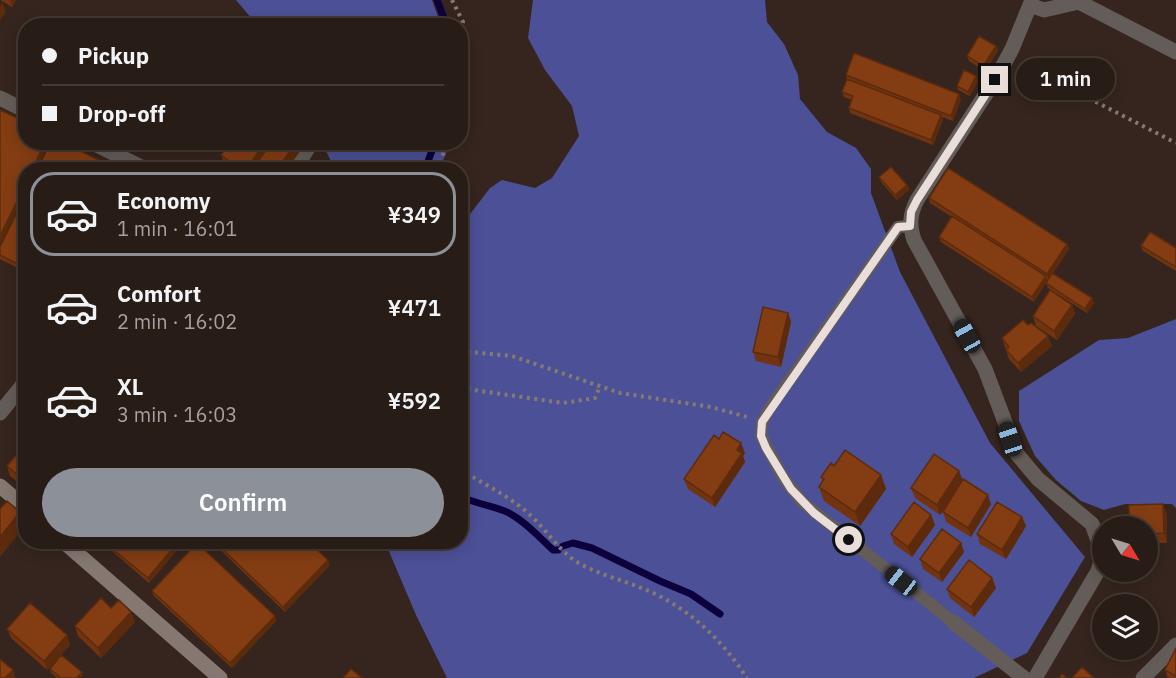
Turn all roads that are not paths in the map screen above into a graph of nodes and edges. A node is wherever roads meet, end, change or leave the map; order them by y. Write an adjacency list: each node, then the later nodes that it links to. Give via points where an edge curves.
1 (1031, 3): 2 (street, via 1044,10 1079,2); 7 (street, via 995,80 917,200)
2 (1176, 52)
3 (0, 98): 4 (street)
4 (18, 107)
5 (108, 150): 6 (street)
6 (132, 162)
7 (910, 226): 12 (street, via 985,369 1017,454 1038,479); 15 (lane, via 898,227 762,422 761,436 782,476 802,502)
8 (18, 391): 9 (street)
9 (0, 413)
10 (0, 486): 11 (street)
11 (18, 501)
12 (1092, 524)
13 (72, 549): 17 (street)
14 (1092, 581): 19 (street)
15 (953, 622): 18 (street)
16 (1176, 645): 20 (street)
17 (220, 678)
18 (1024, 678)
19 (1035, 678)
20 (1143, 678)

